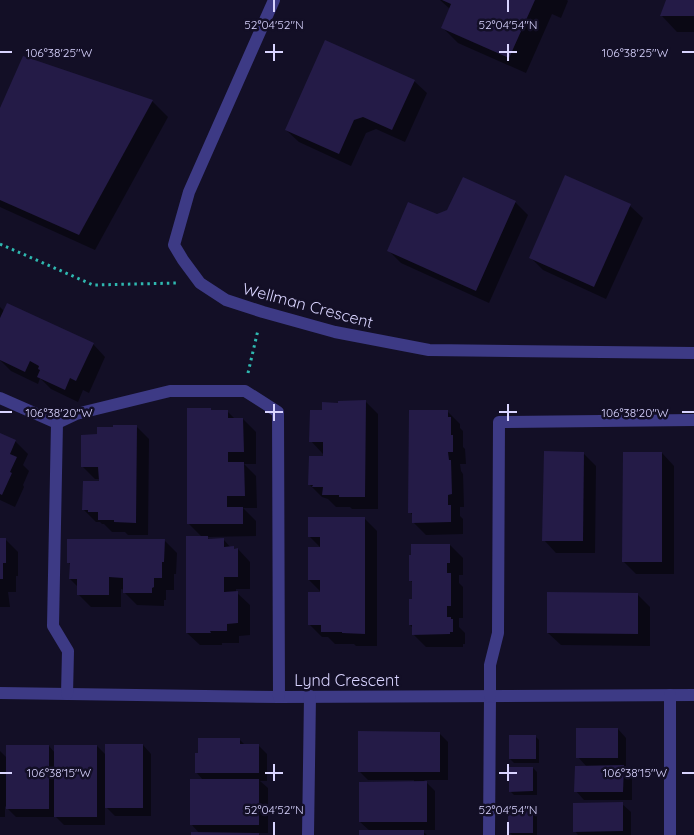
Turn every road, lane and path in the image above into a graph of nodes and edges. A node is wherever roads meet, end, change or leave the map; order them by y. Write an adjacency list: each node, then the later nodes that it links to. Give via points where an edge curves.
1 (274, 0): 3 (street, Wellman Crescent, via 189,192 174,245)
2 (0, 244): 3 (path, via 93,285)
3 (200, 283): 5 (street, Wellman Crescent, via 226,300 263,312 335,332 429,350)
4 (255, 340): 6 (path)
5 (694, 352)
6 (245, 391): 9 (street, via 170,391 76,414); 16 (street, via 278,412)
7 (0, 398): 9 (street)
8 (694, 420): 15 (street, via 499,422 498,633 490,665)
9 (57, 423): 11 (street, via 53,626 68,651)
10 (0, 693): 11 (street, Lynd Crescent)
11 (67, 694): 16 (street, Lynd Crescent)
12 (670, 695): 13 (street, Lynd Crescent); 15 (street, Lynd Crescent); 19 (street)
13 (694, 695)
14 (310, 696): 15 (street, Lynd Crescent); 16 (street, Lynd Crescent); 17 (street)
15 (490, 696): 18 (street)
16 (279, 697)
17 (308, 835)
18 (489, 835)
19 (670, 835)

